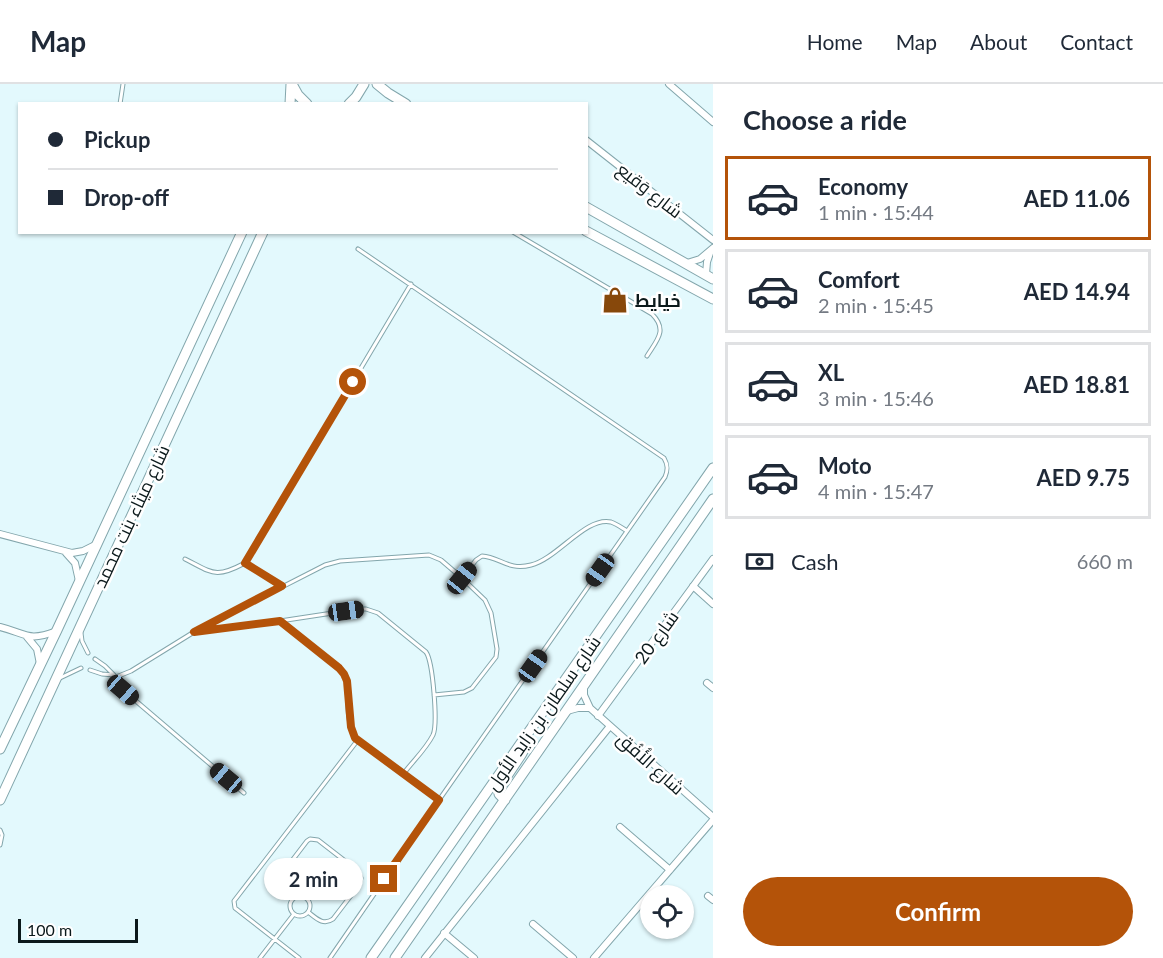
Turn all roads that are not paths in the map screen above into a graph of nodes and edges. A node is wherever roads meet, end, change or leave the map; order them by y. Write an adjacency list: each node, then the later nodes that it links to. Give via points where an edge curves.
1 (123, 84): 6 (lane)
2 (291, 84): 7 (main road); 8 (main road)
3 (364, 84): 9 (main road)
4 (377, 84): 10 (main road)
5 (669, 84): 11 (street)
6 (120, 102)
7 (290, 102)
8 (305, 102)
9 (350, 102)
10 (403, 102)
11 (713, 122)
12 (588, 142): 18 (street, شارع وَقيع)
13 (588, 208): 21 (main road)
14 (588, 232): 24 (main road)
15 (241, 234): 30 (main road, شارع ميثاء بنت محمد)
16 (263, 234): 41 (main road, شارع ميثاء بنت محمد)
17 (516, 234): 25 (lane, via 652,314 660,324 660,332)
18 (713, 240)
19 (358, 249): 23 (lane)
20 (712, 249): 21 (street); 22 (street, via 707,262)
21 (687, 263): 22 (main road)
22 (709, 277)
23 (411, 284): 28 (lane, via 664,458 667,473); 34 (lane)
24 (713, 299)
25 (648, 356)
26 (713, 468): 61 (main road, شارع سلطان بن زايد الأول)
27 (713, 499): 54 (main road, شارع سلطان بن زايد الأول)
28 (627, 531): 35 (lane, via 609,522 595,523 538,563 517,567 482,556); 67 (lane)
29 (0, 534): 31 (street)
30 (97, 544): 31 (street, via 77,553); 36 (main road, شارع ميثاء بنت محمد)
31 (66, 552): 36 (street, via 75,563)
32 (713, 559): 38 (street, شارع 20)
33 (185, 560): 34 (lane, via 219,574)
34 (245, 563): 37 (lane)
35 (462, 578): 37 (lane, via 437,558 425,555 332,563); 56 (lane, via 488,604 497,653 469,690)
36 (79, 584): 43 (main road, شارع ميثاء بنت محمد)
37 (282, 586): 44 (lane)
38 (693, 586): 39 (street); 59 (street, شارع 20)
39 (713, 604)
40 (280, 621): 44 (lane); 56 (lane, via 359,609 378,614 426,652); 62 (lane, via 344,674 351,727)
41 (80, 626): 46 (lane); 52 (main road, شارع ميثاء بنت محمد)
42 (0, 627): 45 (street)
43 (57, 630): 45 (street, via 38,637); 48 (main road, شارع ميثاء بنت محمد)
44 (194, 632): 51 (lane, via 129,672)
45 (27, 636): 48 (street, via 37,649)
46 (88, 653)
47 (95, 660): 51 (lane)
48 (40, 664): 63 (main road, شارع ميثاء بنت محمد)
49 (81, 668): 52 (lane)
50 (90, 670): 51 (lane)
51 (115, 676): 65 (lane, via 123,690)
52 (53, 683): 66 (main road, شارع ميثاء بنت محمد)
53 (707, 683): 55 (street)
54 (584, 686): 57 (street, شارع الأُفُق); 58 (main road, شارع سلطان بن زايد الأول)
55 (713, 688)
56 (434, 695): 64 (lane, via 434,733)
57 (590, 708): 58 (street); 59 (street, شارع الأُفُق)
58 (566, 712): 68 (main road, شارع سلطان بن زايد الأول)
59 (598, 716): 60 (street, شارع الأُفُق)
60 (610, 726): 69 (street, شارع الأُفُق); 78 (street)
61 (533, 728): 68 (main road, via 499,788); 83 (main road, شارع سلطان بن زايد الأول)
62 (357, 741): 64 (lane); 79 (lane, via 234,901 235,908)
63 (0, 749)
64 (404, 773): 67 (lane)
65 (244, 793)
66 (0, 800)
67 (439, 800): 82 (lane)
68 (505, 800): 84 (main road, شارع سلطان بن زايد الأول)
69 (713, 819): 73 (street)
70 (620, 827): 73 (street)
71 (0, 830): 72 (lane)
72 (0, 845)
73 (670, 870): 88 (street)
74 (292, 899): 75 (lane, via 308,899); 75 (lane, via 280,890 278,879 310,839 318,840 358,871 359,885 333,919 322,922); 76 (lane, via 290,909)
75 (308, 912): 76 (lane, via 303,916)
76 (294, 914): 79 (lane)
77 (533, 924): 87 (street)
78 (444, 933): 85 (street); 86 (street)
79 (274, 939): 80 (lane); 81 (lane)
80 (260, 958)
81 (299, 958)
82 (330, 958)
83 (371, 958)
84 (395, 958)
85 (425, 958)
86 (474, 958)
87 (573, 958)
88 (594, 958)

